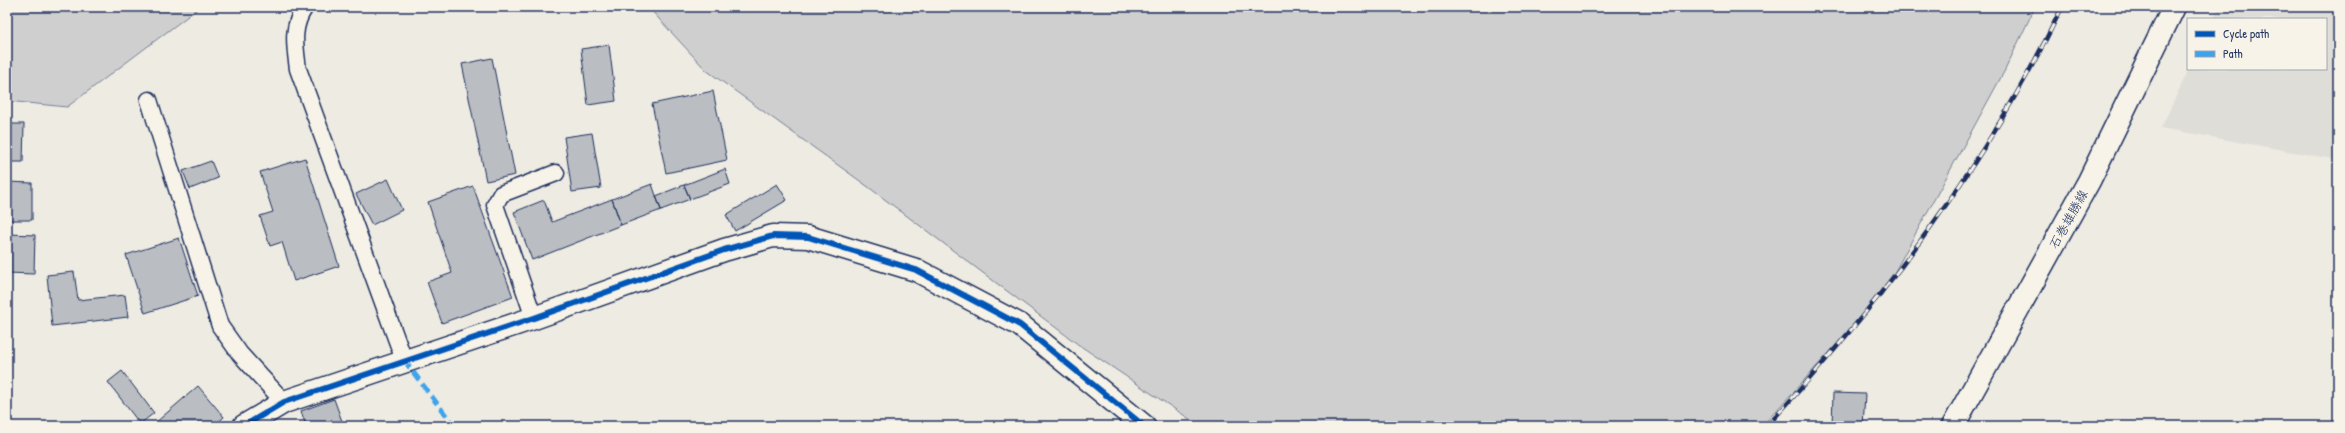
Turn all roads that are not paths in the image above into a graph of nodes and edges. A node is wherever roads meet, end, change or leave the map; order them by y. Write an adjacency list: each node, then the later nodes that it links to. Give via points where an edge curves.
1 (305, 7): 6 (lane, via 294,34 298,69)
2 (2174, 7): 10 (street, 石巻雄勝線, via 2089,181)
3 (149, 100): 7 (lane, via 220,326 240,354)
4 (556, 173): 5 (lane, via 501,194 495,205)
5 (534, 318): 6 (street); 9 (street, via 724,250 773,236 808,237 916,270 1020,325)
6 (404, 360): 7 (street)
7 (284, 402): 8 (street)
8 (244, 426)
9 (1144, 426)
10 (1952, 426)

